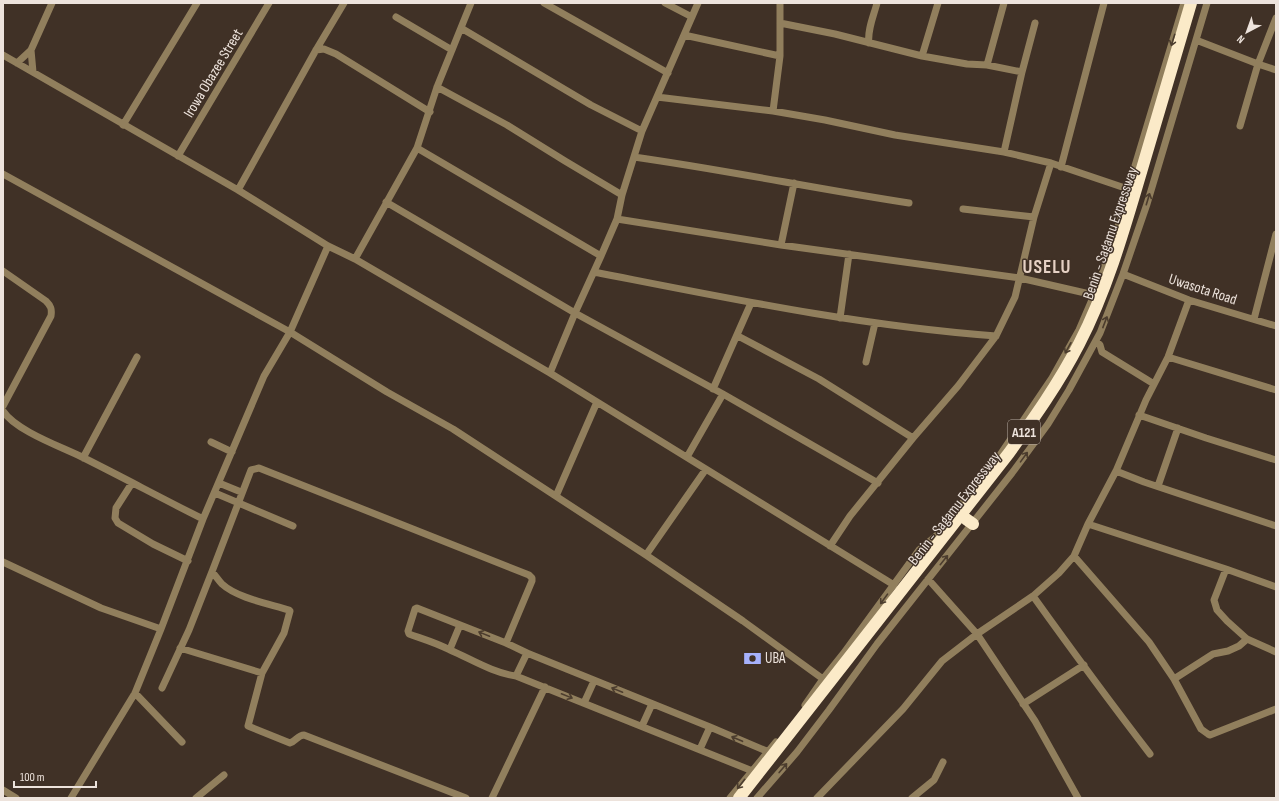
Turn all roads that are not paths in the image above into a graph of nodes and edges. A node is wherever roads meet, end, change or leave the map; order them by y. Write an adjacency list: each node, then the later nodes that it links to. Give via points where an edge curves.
1 (52, 3): 28 (street)
2 (197, 3): 44 (street)
3 (269, 3): 49 (street, Irowa Obazee Street)
4 (344, 3): 27 (street)
5 (471, 3): 23 (street)
6 (544, 3): 39 (street)
7 (665, 3): 19 (street)
8 (698, 3): 19 (street)
9 (780, 3): 21 (street)
10 (877, 3): 26 (street, via 869,31)
11 (938, 3): 32 (street)
12 (1004, 3): 35 (street)
13 (1104, 3): 52 (street)
14 (1184, 3): 55 (street, one-way to 55)
15 (1191, 3): 156 (highway, A121, via 1115,255 1092,316 1067,366 1030,424 999,466)
16 (1198, 3): 115 (highway, Benin - Sagamu Expressway / A121, via 1132,227 1108,295 1059,394)
17 (1207, 3): 25 (street)
18 (396, 17): 29 (street)
19 (692, 17): 24 (street)
20 (1276, 18): 34 (street)
21 (780, 23): 26 (street); 31 (street)
22 (1035, 23): 38 (street)
23 (461, 28): 29 (street); 46 (street, via 591,105)
24 (684, 35): 31 (street); 39 (street)
25 (1196, 40): 34 (street); 71 (street, one-way to 25, via 1147,204)
26 (869, 43): 32 (street)
27 (319, 48): 43 (street, via 356,65); 56 (street)
28 (31, 50): 33 (street); 37 (street)
29 (452, 50): 40 (street)
30 (3, 55): 33 (street)
31 (780, 56): 42 (street)
32 (922, 56): 35 (street)
33 (17, 63): 37 (street)
34 (1258, 64): 36 (street); 45 (street)
35 (987, 65): 38 (street)
36 (1276, 70)
37 (33, 72): 44 (street)
38 (1022, 72): 48 (street)
39 (668, 73): 41 (street)
40 (437, 87): 43 (street); 57 (street)
41 (657, 96): 42 (street); 46 (street)
42 (773, 111): 48 (street, via 895,135)
43 (430, 112): 47 (street)
44 (123, 125): 49 (street)
45 (1240, 126)
46 (642, 131): 50 (street)
47 (417, 148): 58 (street); 67 (street)
48 (1004, 152): 51 (street)
49 (178, 156): 56 (street)
50 (634, 157): 54 (street); 57 (street)
51 (1051, 163): 52 (street); 61 (street)
52 (1060, 166): 55 (street)
53 (3, 174): 81 (street)
54 (794, 183): 59 (street); 64 (street)
55 (1128, 189): 73 (street)
56 (238, 190): 65 (street)
57 (622, 194): 62 (street)
58 (386, 202): 68 (street); 76 (street)
59 (909, 202)
60 (963, 209): 61 (street)
61 (1034, 217): 72 (street)
62 (617, 219): 64 (street); 67 (street)
63 (1276, 234): 78 (street)
64 (781, 245): 66 (street)
65 (328, 246): 68 (street); 81 (street)
66 (849, 254): 72 (street); 77 (street)
67 (601, 256): 70 (street)
68 (354, 259): 88 (street)
69 (3, 271): 94 (street, via 46,301 52,311)
70 (594, 272): 75 (street); 76 (street)
71 (1123, 274): 74 (street, Uwasota Road); 84 (street, one-way to 71)
72 (1020, 278): 73 (street); 83 (street)
73 (1094, 295): 127 (street, one-way to 127, via 1079,330 1052,378 1003,452 936,536 919,550)
74 (1189, 300): 78 (street, Uwasota Road); 86 (street)
75 (751, 303): 77 (street); 82 (street)
76 (575, 313): 88 (street); 90 (street)
77 (840, 318): 79 (street)
78 (1254, 319): 80 (street, Uwasota Road)
79 (875, 323): 83 (street); 87 (street)
80 (1276, 326)
81 (290, 332): 100 (street, via 264,376); 112 (street, via 453,429)
82 (738, 336): 90 (street); 98 (street, via 819,378)
83 (996, 336): 98 (street, via 958,386)
84 (1096, 341): 89 (street, via 1102,352); 115 (street, one-way to 84, via 1012,473 1048,424)
85 (137, 357): 102 (street)
86 (1168, 357): 89 (street); 91 (street)
87 (866, 362)
88 (550, 373): 93 (street)
89 (1154, 384): 96 (street)
90 (714, 389): 92 (street)
91 (1276, 390)
92 (722, 394): 101 (street); 108 (street)
93 (597, 402): 101 (street); 112 (street)
94 (3, 406)
95 (3, 411): 102 (street, via 9,419 29,432)
96 (1139, 415): 97 (street); 105 (street)
97 (1178, 428): 103 (street); 109 (street)
98 (913, 438): 108 (street)
99 (211, 442): 100 (street)
100 (232, 452): 107 (street)
101 (687, 457): 104 (street)
102 (83, 458): 106 (street)
103 (1276, 460)
104 (706, 469): 119 (street); 120 (street)
105 (1116, 471): 109 (street); 116 (street)
106 (132, 483): 114 (street); 122 (street, via 116,508 115,518 118,523)
107 (219, 483): 110 (street); 111 (street)
108 (878, 483): 119 (street, via 850,516)
109 (1158, 486): 118 (street)
110 (241, 492): 113 (street); 134 (street, via 250,470 259,468 529,575 532,581)
111 (214, 493): 113 (street); 114 (street)
112 (556, 496): 120 (street)
113 (238, 502): 117 (street); 125 (street)
114 (203, 519): 122 (street)
115 (970, 521): 126 (street, one-way to 115); 169 (highway, Benin - Sagamu Expressway / A121)
116 (1088, 524): 121 (street); 124 (street)
117 (293, 526)
118 (1276, 526)
119 (830, 546): 127 (street)
120 (646, 555): 142 (street)
121 (1074, 556): 129 (street); 143 (street, via 1149,642)
122 (188, 561): 131 (street)
123 (3, 562): 131 (street, via 101,608)
124 (1226, 569): 128 (street); 133 (street, via 1214,600 1217,610)
125 (212, 572): 135 (street); 140 (street, via 235,593 290,611 284,632)
126 (928, 580): 132 (street); 170 (street, one-way to 126, via 806,740)
127 (894, 585): 142 (street, one-way to 142)
128 (1276, 587)
129 (1033, 596): 132 (street); 139 (street)
130 (460, 625): 134 (street, one-way to 130); 136 (street); 136 (street, via 415,609 409,634)
131 (161, 629): 147 (street)
132 (977, 634): 150 (street); 171 (street, via 942,661 903,709)
133 (1247, 638): 137 (street); 143 (street, via 1239,646 1213,654)
134 (506, 643): 138 (street)
135 (180, 648): 140 (street); 145 (street)
136 (450, 650): 141 (street, via 508,675)
137 (1276, 652)
138 (527, 653): 141 (street); 144 (street)
139 (1084, 665): 150 (street); 157 (street)
140 (262, 673): 165 (street, via 248,726 290,743 304,735)
141 (516, 676): 146 (street)
142 (823, 679): 156 (street)
143 (1174, 679): 151 (street, via 1201,729 1208,734)
144 (594, 681): 148 (street); 149 (street, one-way to 144)
145 (162, 688)
146 (545, 688): 148 (street, one-way to 148); 166 (street)
147 (135, 693): 154 (street); 163 (street)
148 (584, 703): 152 (street)
149 (652, 704): 152 (street); 153 (street)
150 (1023, 704): 173 (street)
151 (1276, 709)
152 (642, 726): 155 (street)
153 (710, 727): 155 (street); 156 (street, one-way to 153)
154 (182, 742)
155 (700, 749): 159 (street)
156 (770, 753): 159 (highway, A121)
157 (1150, 754)
158 (943, 762): 172 (street, via 934,780)
159 (755, 771): 167 (street, one-way to 167); 168 (highway, A121)
160 (224, 776): 164 (street)
161 (3, 790): 162 (street)
162 (16, 798)
163 (71, 798)
164 (196, 798)
165 (466, 798)
166 (492, 798)
167 (730, 798)
168 (739, 798)
169 (749, 798)
170 (757, 798)
171 (817, 798)
172 (912, 798)
173 (1078, 798)

